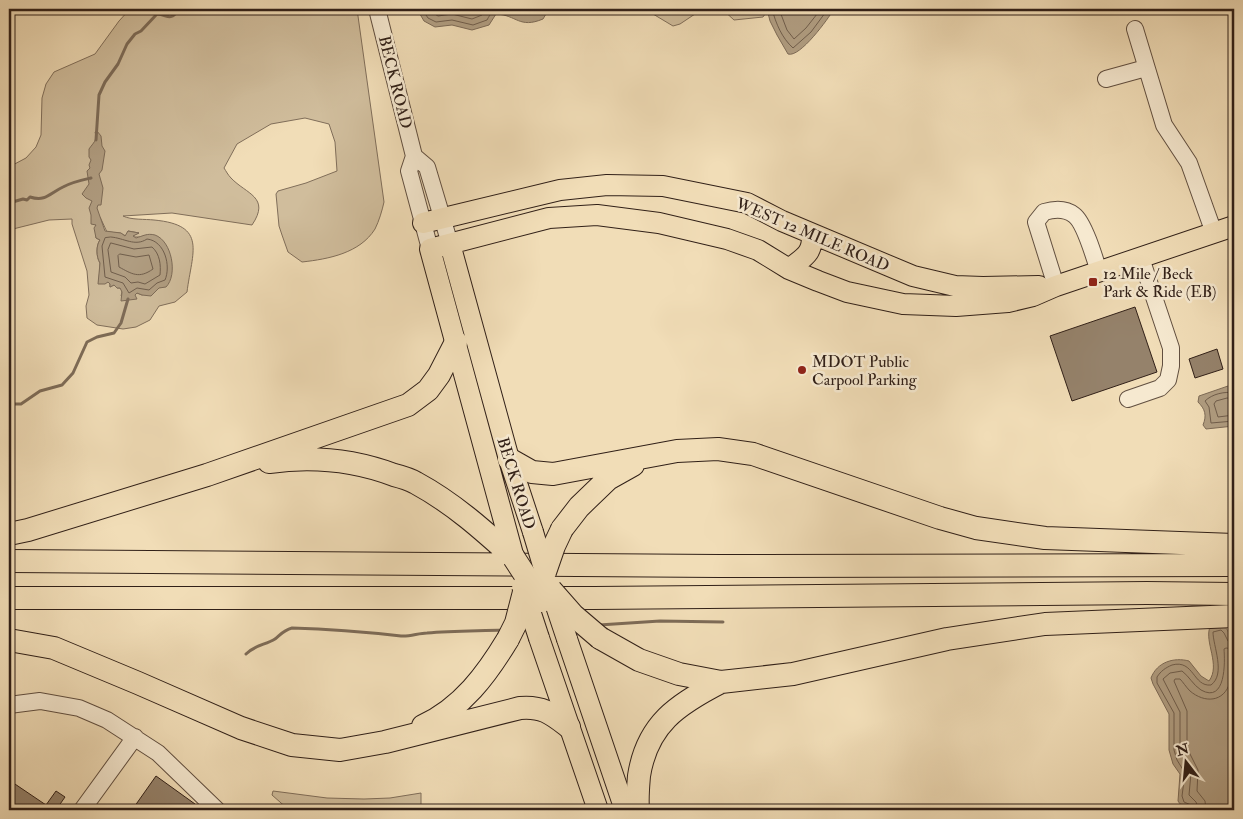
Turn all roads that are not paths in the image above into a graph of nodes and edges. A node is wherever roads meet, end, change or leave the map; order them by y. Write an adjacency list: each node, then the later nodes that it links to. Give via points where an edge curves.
1 (376, 9): 5 (street, BECK ROAD)
2 (1135, 29): 3 (street)
3 (1146, 68): 4 (street); 9 (street, via 1164,125 1190,163)
4 (1106, 78)
5 (414, 156): 6 (street, BECK ROAD, via 427,167); 7 (street, BECK ROAD, via 409,171)
6 (443, 218): 7 (main road, WEST 12 MILE ROAD); 10 (main road, WEST 12 MILE ROAD, via 560,190 607,185 663,186 747,203); 11 (street, BECK ROAD)
7 (423, 223): 12 (street, BECK ROAD)
8 (1234, 226): 9 (main road, WEST 12 MILE ROAD)
9 (1214, 233): 13 (main road, WEST 12 MILE ROAD)
10 (812, 234): 14 (main road, via 810,252); 16 (main road, WEST 12 MILE ROAD)
11 (450, 244): 12 (main road, WEST 12 MILE ROAD); 14 (main road, WEST 12 MILE ROAD, via 549,218 597,215 659,223 727,239 758,250); 22 (main road, BECK ROAD)
12 (430, 249): 19 (main road, BECK ROAD)
13 (1141, 258): 15 (main road, WEST 12 MILE ROAD); 20 (street, via 1171,348 1171,366 1168,380 1160,388)
14 (789, 269): 18 (main road, WEST 12 MILE ROAD, via 847,292)
15 (1099, 272): 17 (main road, WEST 12 MILE ROAD); 17 (street, via 1075,215 1059,209 1044,212 1036,222)
16 (913, 276): 17 (main road, WEST 12 MILE ROAD, via 955,286 983,288); 18 (main road, via 905,283)
17 (1056, 286): 18 (main road, WEST 12 MILE ROAD, via 1008,302 956,306)
18 (903, 304)
19 (456, 342): 23 (highway, via 428,390 408,405); 24 (main road, BECK ROAD)
20 (1128, 399)
21 (677, 451): 22 (highway, via 552,474 532,472); 27 (highway, via 718,449 753,454 976,528 1045,538); 30 (highway, bridge, via 639,462 608,479 578,507)
22 (509, 459): 25 (main road, BECK ROAD)
23 (207, 474): 24 (highway, via 284,460 324,459 373,467 415,482); 26 (highway)
24 (496, 532): 30 (highway)
25 (533, 532): 30 (highway)
26 (9, 534)
27 (1234, 546)
28 (9, 561): 29 (highway, via 728,566)
29 (1234, 565)
30 (535, 579): 34 (highway, bridge); 35 (highway, bridge); 37 (highway, bridge, via 600,638 639,660 679,674); 41 (highway, bridge, via 492,666 463,700 430,722)
31 (1234, 594): 32 (highway)
32 (9, 598)
33 (1234, 616): 37 (highway, via 1046,624 947,639 793,674)
34 (538, 638): 39 (main road)
35 (567, 639): 45 (main road)
36 (9, 640): 41 (highway, via 54,648 241,728 292,745 340,750)
37 (721, 682): 46 (highway, via 681,705 650,738 641,764 636,797)
38 (9, 705): 40 (street, via 40,701 79,708)
39 (569, 727): 41 (highway, via 541,709 526,707); 44 (main road)
40 (135, 737): 42 (street); 43 (street, via 158,753)
41 (385, 742)
42 (82, 810)
43 (217, 810)
44 (598, 810)
45 (625, 810)
46 (638, 810)

